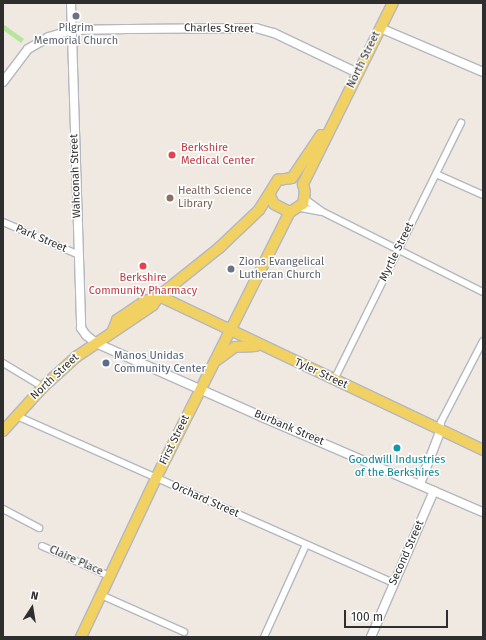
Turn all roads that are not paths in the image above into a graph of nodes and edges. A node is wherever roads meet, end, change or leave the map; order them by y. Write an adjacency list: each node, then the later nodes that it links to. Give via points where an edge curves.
1 (71, 3): 4 (street, Wahconah Street)
2 (393, 3): 3 (main road, North Street)
3 (380, 28): 5 (street); 6 (main road, North Street)
4 (72, 30): 6 (street, Charles Street, via 256,28 274,33); 7 (street, Charles Street, via 34,45 16,62); 20 (street, Wahconah Street)
5 (483, 72)
6 (358, 73): 8 (main road, North Street)
7 (3, 82)
8 (336, 116): 11 (main road, North Street); 12 (main road, North Street)
9 (461, 123): 10 (street, Myrtle Street)
10 (436, 174): 13 (street); 19 (street, Myrtle Street)
11 (292, 178): 12 (main road); 14 (main road, North Street, via 278,180)
12 (303, 184): 15 (main road)
13 (483, 195)
14 (270, 196): 16 (main road, via 274,204); 22 (main road, North Street, via 230,239)
15 (303, 203): 16 (main road); 17 (street); 17 (street)
16 (286, 211): 23 (main road, First Street)
17 (322, 212): 19 (street)
18 (3, 222): 20 (street, Park Street)
19 (398, 249): 21 (street); 29 (street, Myrtle Street)
20 (78, 255): 25 (street, Wahconah Street, via 81,328)
21 (483, 292)
22 (159, 296): 23 (main road, Tyler Street); 25 (main road, North Street, via 145,301 117,320 113,330)
23 (229, 331): 26 (main road, Tyler Street); 28 (main road, First Street)
24 (483, 341): 34 (street, via 441,422)
25 (96, 343): 30 (main road, North Street, via 76,357); 31 (street, Burbank Street)
26 (268, 349): 28 (main road, via 247,345 235,347); 29 (main road, Tyler Street)
27 (3, 363): 30 (street)
28 (214, 363): 31 (main road, First Street)
29 (334, 380): 34 (main road, Tyler Street)
30 (43, 387): 32 (main road, North Street)
31 (201, 389): 36 (main road, First Street); 37 (street, Burbank Street)
32 (17, 416): 33 (main road, North Street); 36 (street, Orchard Street)
33 (3, 431)
34 (440, 432): 35 (main road, Tyler Street); 37 (street)
35 (483, 450)
36 (156, 478): 42 (street, Orchard Street); 44 (main road, First Street)
37 (420, 484): 38 (street, Burbank Street)
38 (434, 491): 40 (street, Burbank Street); 45 (street, Second Street)
39 (3, 509): 41 (street)
40 (483, 512)
41 (39, 528)
42 (306, 545): 45 (street, Orchard Street); 49 (street)
43 (42, 546): 44 (street, Claire Place)
44 (109, 576): 46 (main road, First Street)
45 (394, 583): 50 (street, Second Street)
46 (100, 594): 47 (street); 48 (main road, First Street)
47 (184, 632)
48 (81, 637)
49 (264, 637)
50 (370, 637)

